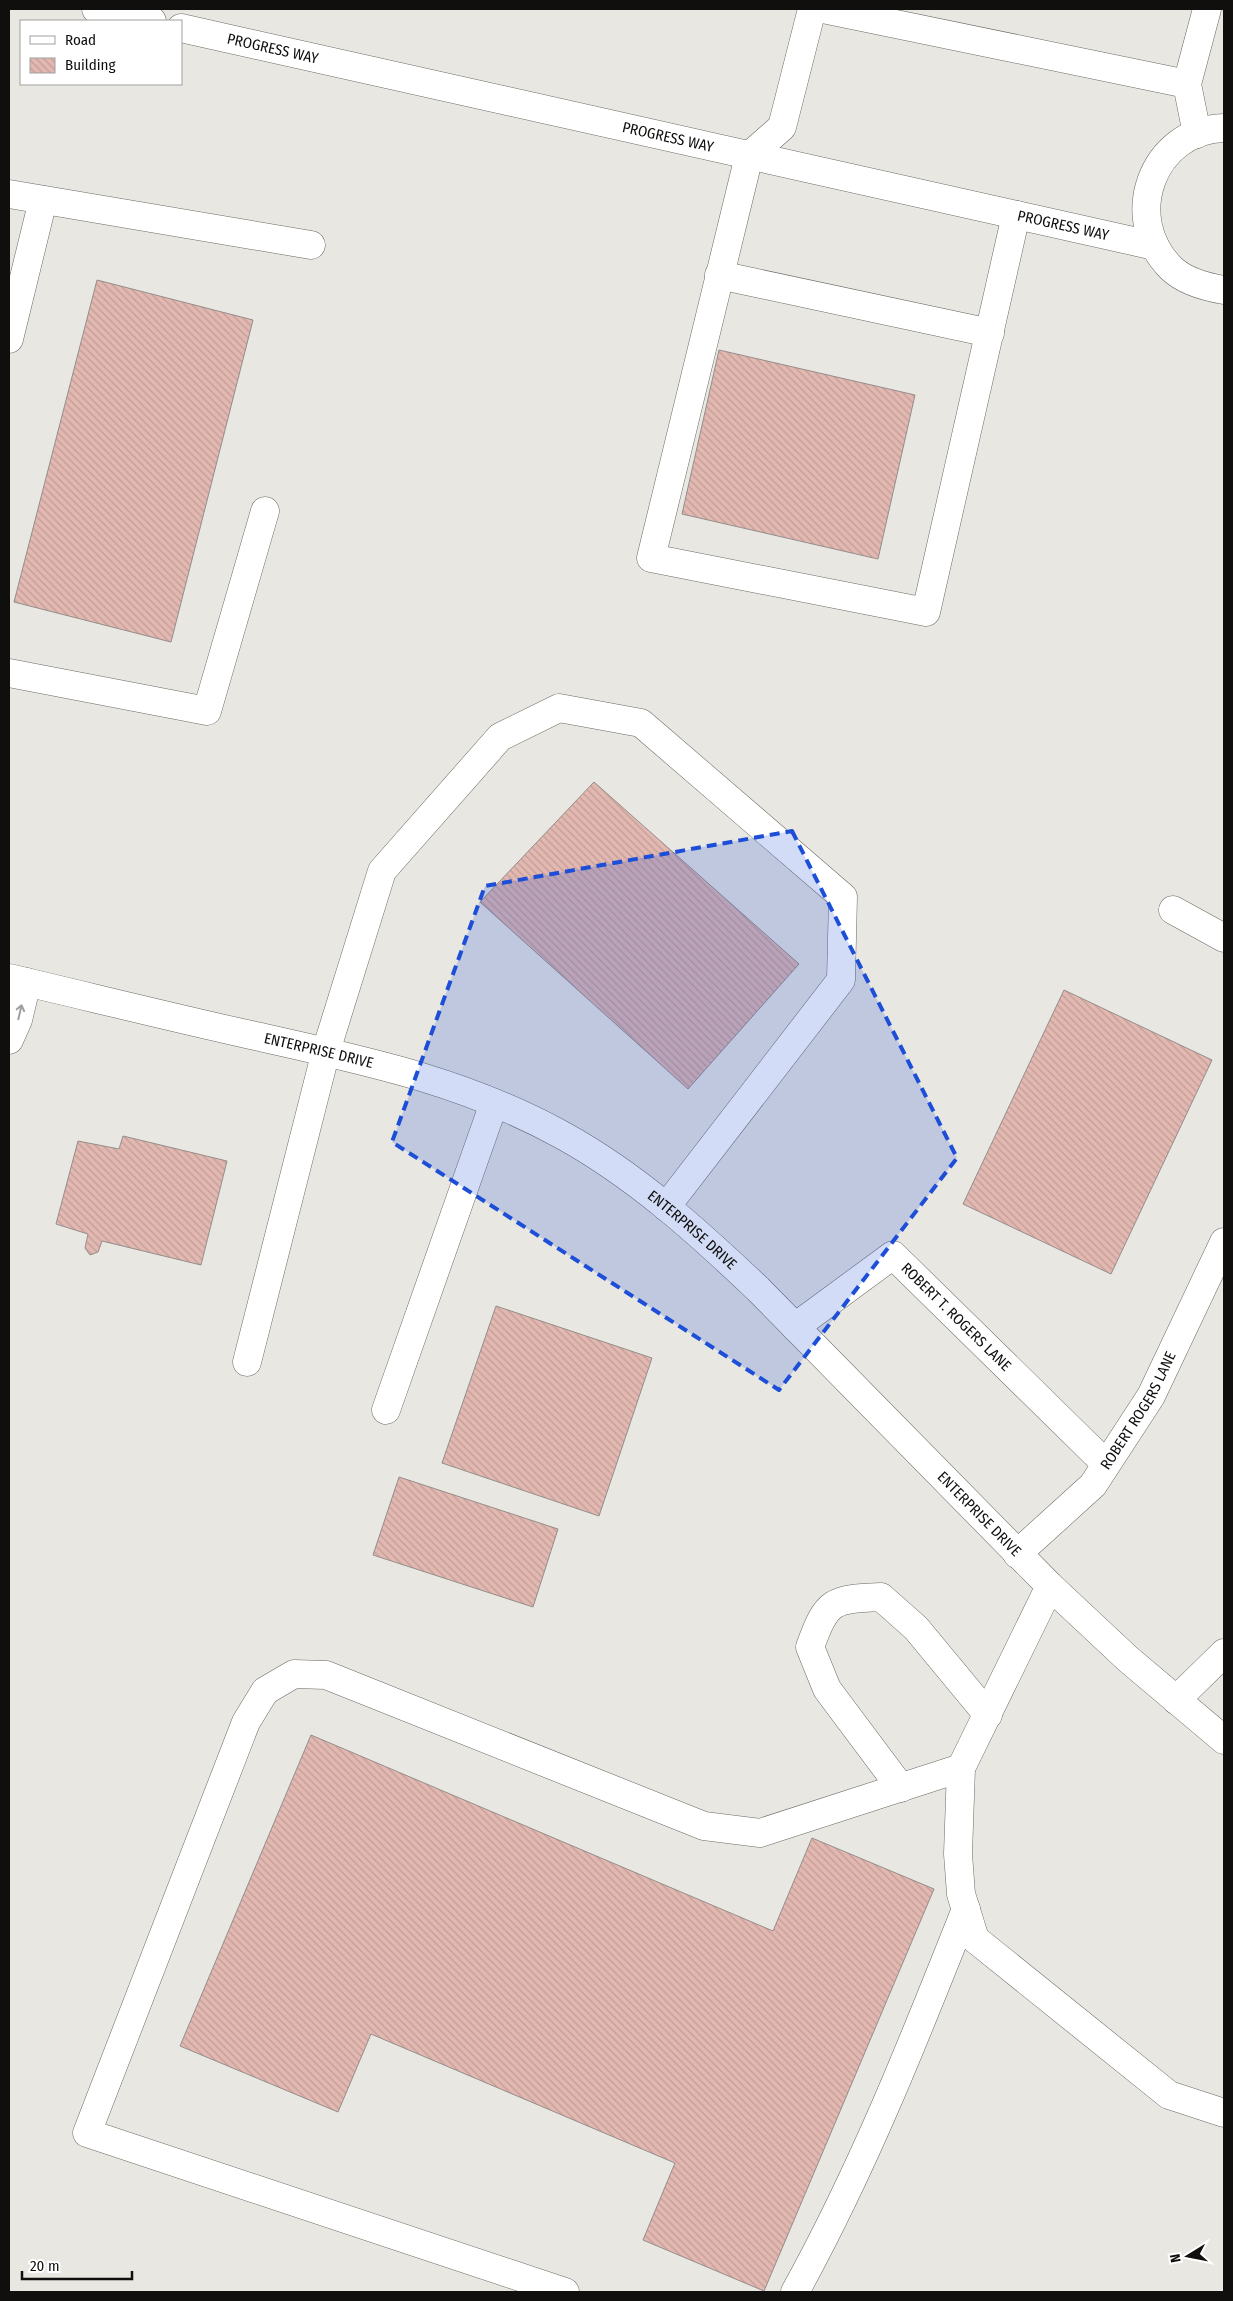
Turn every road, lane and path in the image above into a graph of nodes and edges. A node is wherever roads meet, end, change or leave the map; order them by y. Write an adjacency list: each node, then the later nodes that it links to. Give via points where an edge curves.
1 (96, 9): 5 (street)
2 (812, 9): 10 (street, via 782,127)
3 (823, 9): 7 (street)
4 (1207, 9): 7 (street)
5 (147, 20)
6 (182, 28): 10 (street, PROGRESS WAY)
7 (1187, 84): 9 (street)
8 (1224, 128): 9 (street, via 1212,128)
9 (1197, 134): 15 (street, via 1168,152 1154,173 1146,197 1147,222)
10 (749, 156): 13 (street, PROGRESS WAY); 16 (street)
11 (9, 194): 12 (street)
12 (43, 200): 14 (street); 19 (street)
13 (1016, 215): 15 (street, PROGRESS WAY); 18 (street)
14 (311, 245)
15 (1155, 246): 17 (street, via 1172,269 1196,284)
16 (720, 275): 18 (street); 18 (street, via 652,558 926,612)
17 (1224, 290)
18 (990, 333)
19 (9, 339)
20 (265, 511): 21 (street, via 207,711)
21 (9, 674)
22 (1173, 910): 23 (street)
23 (1224, 938)
24 (18, 980): 25 (street, one-way to 24, via 18,1020); 26 (street, ENTERPRISE DRIVE)
25 (9, 1040)
26 (326, 1051): 27 (street, ENTERPRISE DRIVE, via 435,1080); 28 (street, via 382,871 500,737 559,708 641,723 843,897 841,980); 31 (street)
27 (494, 1103): 28 (street, ENTERPRISE DRIVE, via 571,1141 616,1169); 32 (street)
28 (666, 1207): 30 (street, ENTERPRISE DRIVE, via 713,1247)
29 (1224, 1242): 33 (street, ROBERT ROGERS LANE, via 1151,1396)
30 (794, 1328): 33 (street, ROBERT T. ROGERS LANE, via 893,1255); 34 (street, ENTERPRISE DRIVE)
31 (247, 1362)
32 (386, 1410)
33 (1106, 1464): 34 (street, ROBERT ROGERS LANE, via 1093,1485)
34 (1017, 1554): 35 (street, ENTERPRISE DRIVE)
35 (1050, 1586): 37 (street, ENTERPRISE DRIVE); 38 (street)
36 (1224, 1653): 37 (street)
37 (1176, 1700): 39 (street, ENTERPRISE DRIVE)
38 (988, 1715): 40 (street); 41 (street, via 916,1628 881,1597 844,1599 821,1616 810,1647 827,1689)
39 (1224, 1740)
40 (961, 1768): 41 (street); 42 (street, via 958,1854 961,1894)
41 (901, 1788): 44 (street, via 760,1834 704,1826 326,1675 294,1674 265,1691 246,1722 87,2133)
42 (966, 1909): 43 (street, via 975,1939 1169,2095); 45 (street, via 909,2054 860,2166)
43 (1224, 2113)
44 (565, 2292)
45 (795, 2292)

